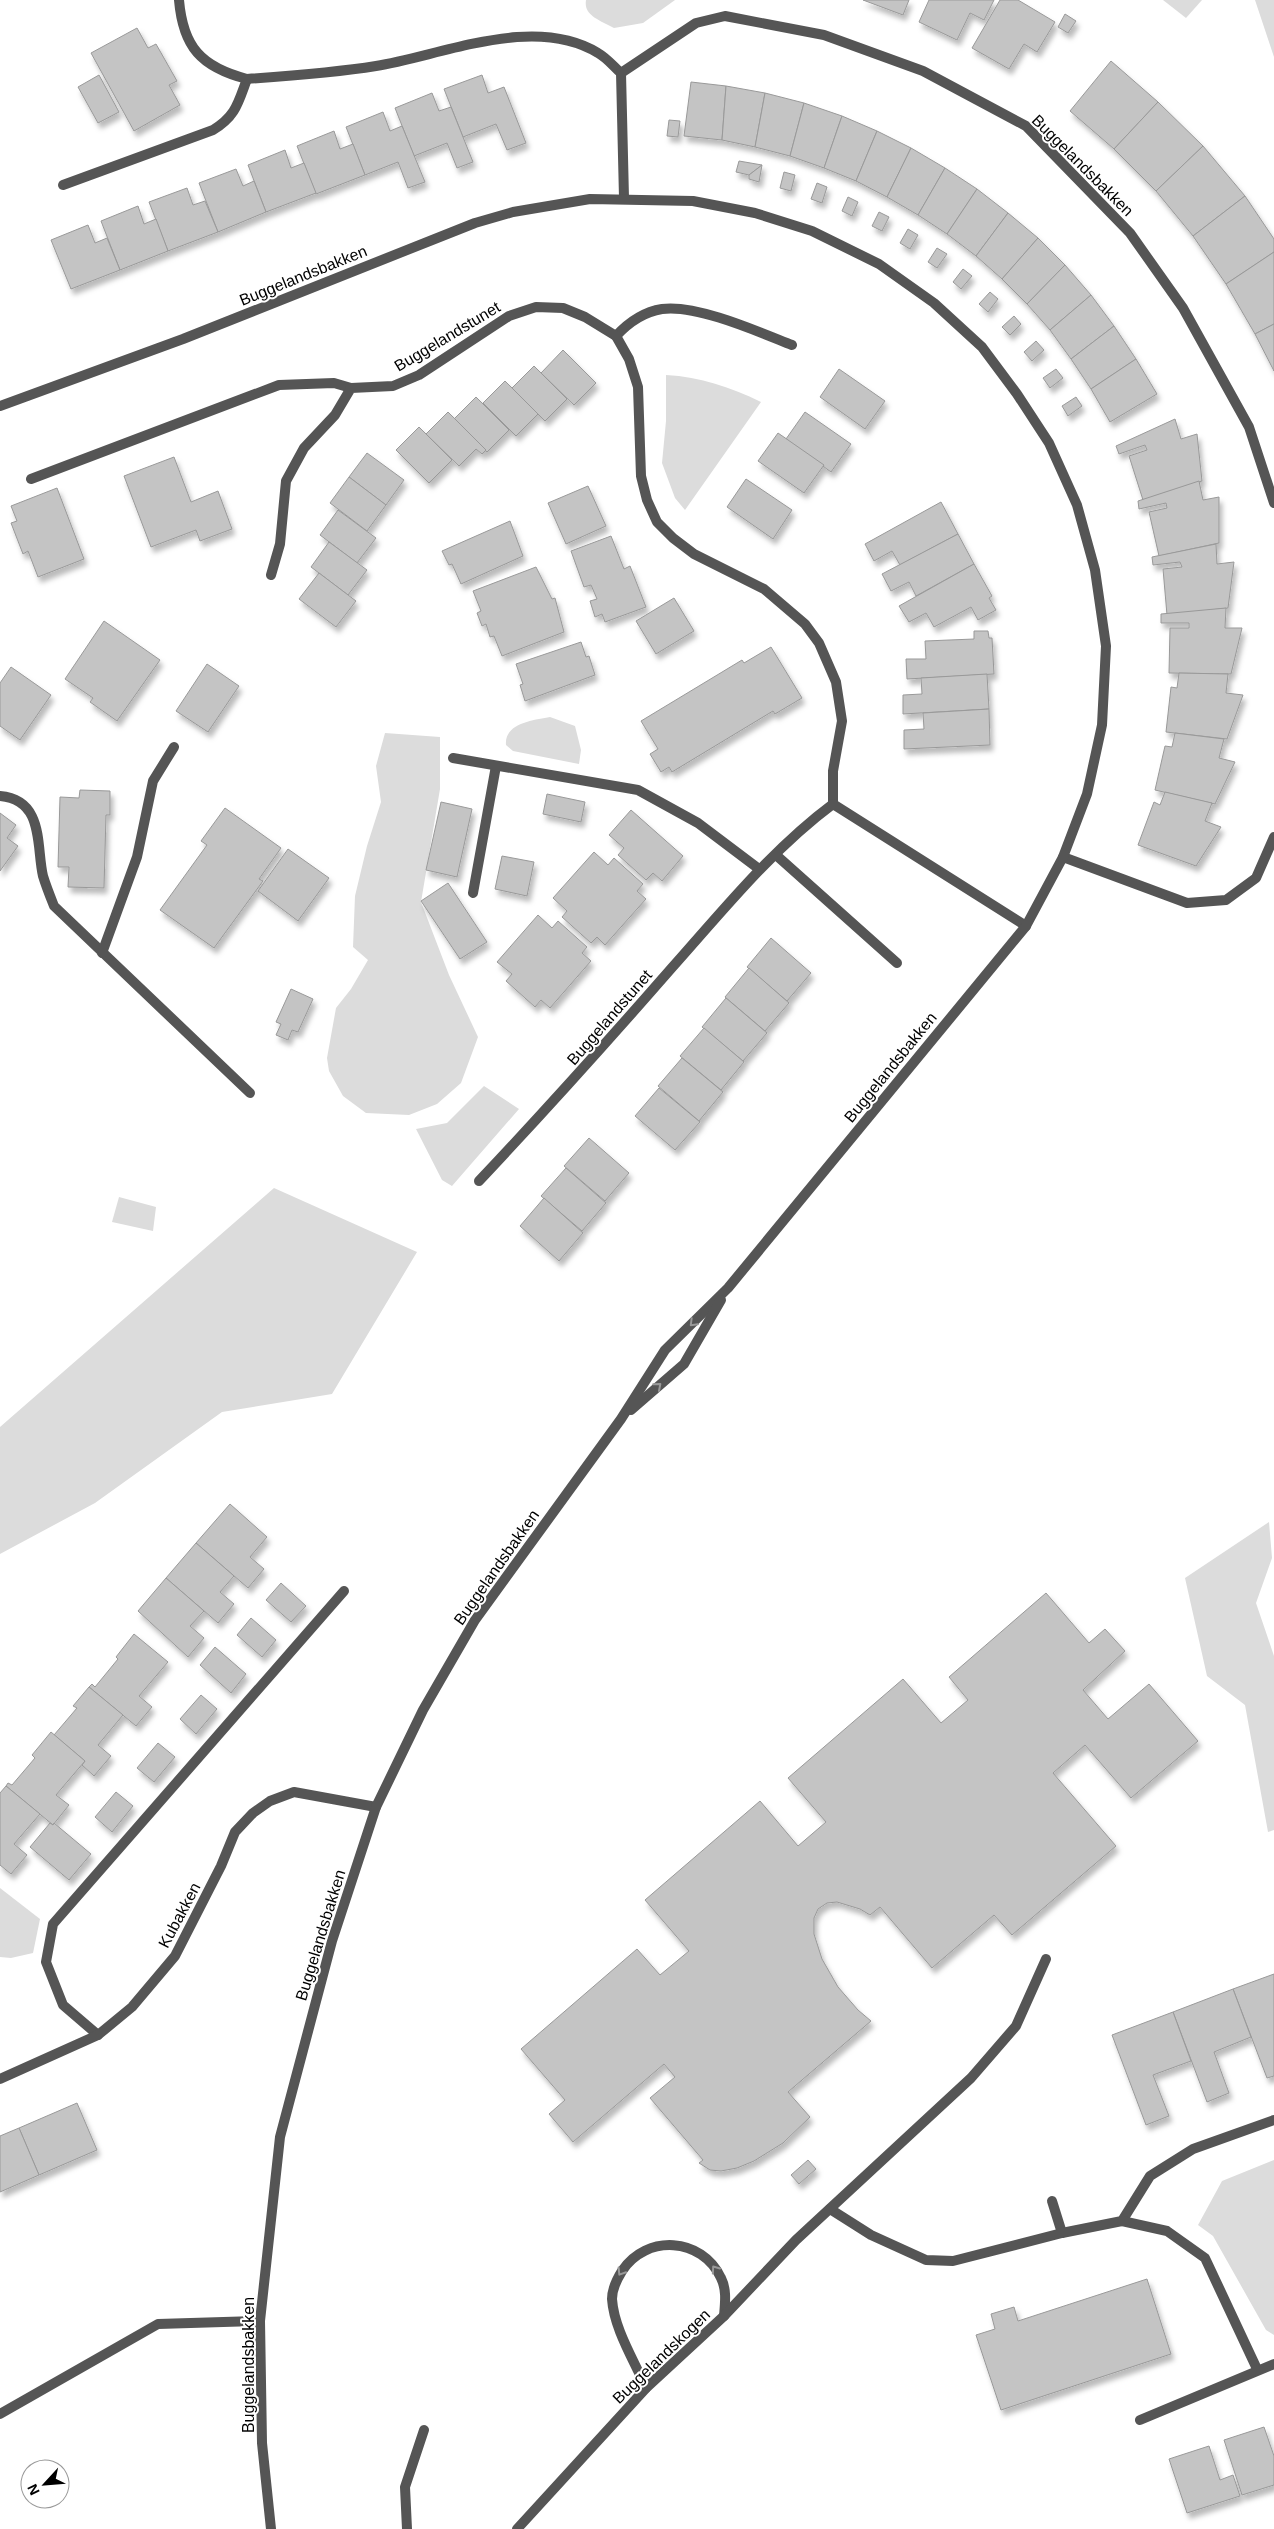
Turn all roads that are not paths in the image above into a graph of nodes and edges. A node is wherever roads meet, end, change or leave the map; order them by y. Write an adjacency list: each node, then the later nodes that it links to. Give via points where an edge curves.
1 (179, 0): 3 (street, via 181,26 206,63)
2 (621, 73): 3 (street, via 599,53 582,45 544,36 503,38 376,66); 5 (street); 11 (street, Buggelandsbakken, via 696,23 725,16 824,35 923,71 1026,126 1130,233 1183,308 1249,427)
3 (247, 79): 4 (street, via 236,111 226,123)
4 (63, 185)
5 (624, 198): 9 (street, Buggelandsbakken, via 554,203 475,223 183,339); 20 (street, Buggelandsbakken, via 693,200 755,213 812,231 870,260 934,303 982,347 1017,394 1049,443 1078,504 1095,570 1106,646 1102,725 1087,794)
6 (616, 336): 7 (street, via 627,324 663,309 740,325); 8 (street, Buggelandstunet, via 563,308 536,306 509,316 418,375 392,386); 17 (street, Buggelandstunet, via 629,359 638,387 641,476 657,522 694,554 764,589 806,624 819,643 836,682 842,721 833,771)
7 (792, 345)
8 (352, 388): 10 (street, Buggelandstunet, via 334,383 279,385); 12 (street, via 335,415 304,448 286,481 280,544)
9 (0, 406)
10 (31, 479)
11 (1274, 504)
12 (271, 575)
13 (174, 747): 24 (street, via 153,781 137,857)
14 (453, 758): 15 (street)
15 (496, 766): 21 (street, via 638,790 698,823); 22 (street)
16 (0, 796): 24 (street, via 26,807 39,831 43,876 54,906)
17 (833, 804): 19 (street, Buggelandstunet, via 807,823); 23 (street)
18 (1274, 837): 20 (street, via 1256,878 1226,900 1187,903)
19 (776, 855): 21 (street, Buggelandstunet); 25 (street)
20 (1063, 856): 23 (street, Buggelandsbakken)
21 (759, 869): 27 (street, Buggelandstunet, via 570,1085)
22 (472, 893)
23 (1026, 926): 28 (street, Buggelandsbakken)
24 (102, 953): 26 (street)
25 (897, 963)
26 (250, 1093)
27 (480, 1182)
28 (728, 1288): 29 (street, Buggelandsbakken, one-way to 29, via 665,1350); 29 (street, Buggelandsbakken, one-way to 28, via 684,1364)
29 (621, 1419): 31 (street, Buggelandsbakken, via 475,1620 423,1710)
30 (344, 1591): 33 (street, via 53,1924 46,1962 63,2005)
31 (376, 1807): 33 (street, Kubakken, via 294,1792 270,1801 253,1813 235,1832 175,1956 132,2007); 41 (street, Buggelandsbakken, via 332,1941 280,2137)
32 (1046, 1959): 37 (street, Buggelandskogen, via 1016,2026 978,2070)
33 (98, 2035): 34 (street, Kubakken)
34 (0, 2079)
35 (1274, 2120): 38 (street, via 1193,2149 1150,2176)
36 (1052, 2201): 39 (street)
37 (830, 2208): 39 (street, via 866,2232 926,2260 953,2261); 40 (street, Buggelandskogen)
38 (1122, 2221): 39 (street); 43 (street, via 1167,2231 1205,2258)
39 (1062, 2233)
40 (724, 2316): 44 (street, Buggelandskogen); 44 (street, one-way to 44, via 726,2297 721,2278 711,2263 696,2251 679,2245 660,2245 642,2251 628,2262 617,2278 612,2296 614,2315)
41 (260, 2321): 45 (street, via 158,2324); 48 (street, Buggelandsbakken, via 262,2443)
42 (1274, 2364): 43 (street)
43 (1257, 2369): 46 (street)
44 (646, 2388): 50 (street, Buggelandskogen)
45 (0, 2414)
46 (1140, 2420)
47 (424, 2430): 49 (street, via 405,2486)
48 (271, 2529)
49 (407, 2529)
50 (517, 2529)

